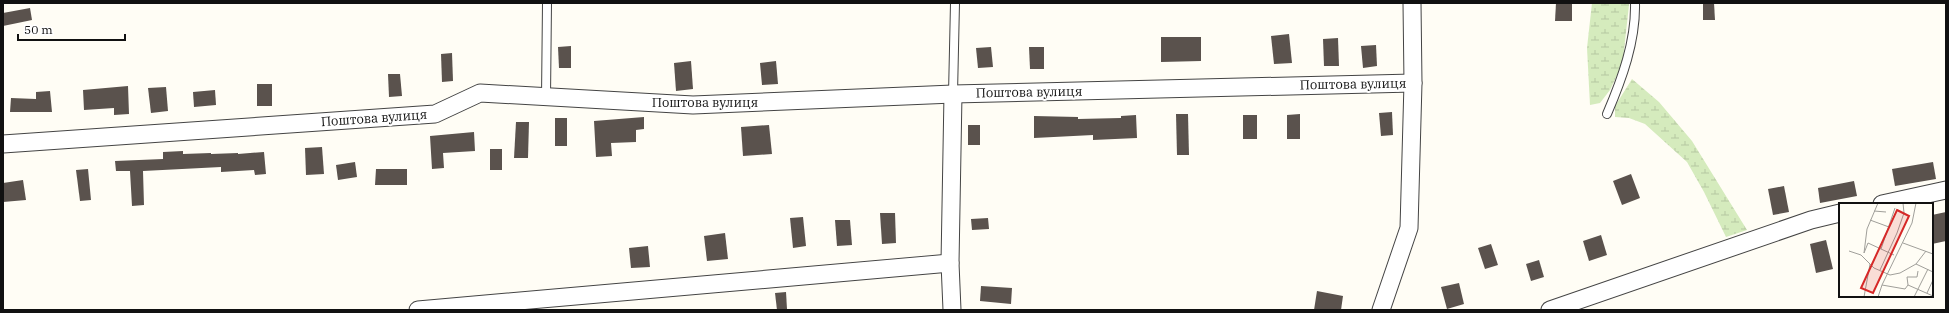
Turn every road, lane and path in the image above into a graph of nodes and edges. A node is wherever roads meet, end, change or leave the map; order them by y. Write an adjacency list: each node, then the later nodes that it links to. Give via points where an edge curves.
1 (547, 3): 7 (lane)
2 (955, 3): 6 (lane)
3 (1412, 3): 5 (street)
4 (1634, 3): 8 (lane, via 1635,16 1624,73)
5 (1413, 83): 6 (street, Поштова вулиця); 17 (street, via 1409,228)
6 (953, 94): 7 (street, Поштова вулиця, via 693,105); 13 (street)
7 (546, 97): 9 (street, Поштова вулиця, via 480,93 435,114)
8 (1607, 114)
9 (3, 144)
10 (1946, 190): 11 (street)
11 (1887, 203)
12 (1839, 213): 18 (street, via 1811,220)
13 (950, 263): 15 (street); 16 (street)
14 (418, 310): 15 (street)
15 (422, 310)
16 (952, 310)
17 (1381, 310)
18 (1550, 310)

